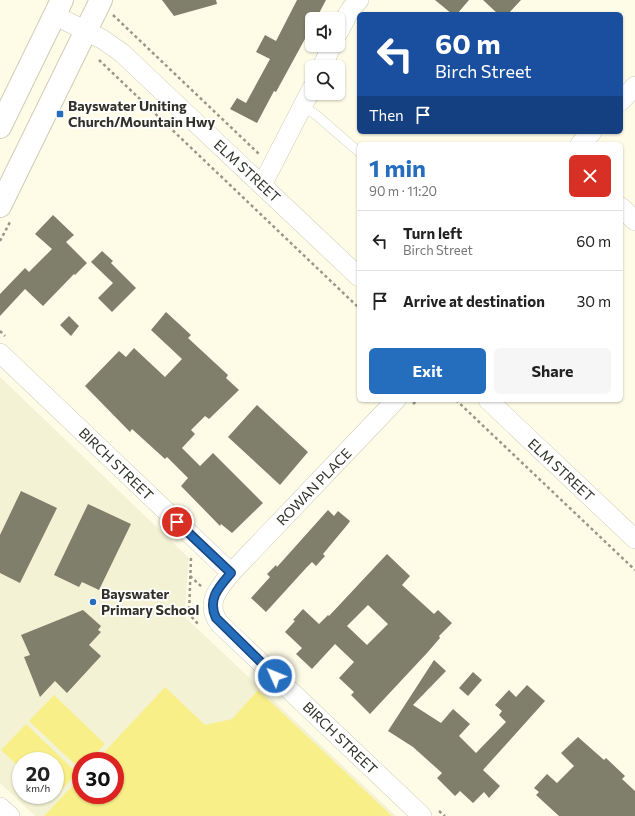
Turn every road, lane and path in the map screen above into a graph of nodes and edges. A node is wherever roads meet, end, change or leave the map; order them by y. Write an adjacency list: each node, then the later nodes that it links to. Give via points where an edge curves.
1 (359, 0): 4 (street)
2 (107, 7): 5 (main road); 15 (path)
3 (58, 8): 5 (street, ELM STREET); 11 (main road)
4 (345, 20)
5 (86, 31): 16 (street, ELM STREET, via 108,42 122,53); 17 (main road)
6 (94, 55): 21 (path)
7 (635, 86): 8 (street)
8 (623, 99)
9 (306, 100): 10 (street)
10 (303, 107): 14 (lane, via 315,114); 16 (street)
11 (0, 127)
12 (590, 134): 13 (street)
13 (582, 142)
14 (357, 150)
15 (259, 154)
16 (262, 185): 20 (street, ELM STREET)
17 (0, 206)
18 (623, 209): 19 (street)
19 (635, 220)
20 (357, 275)
21 (357, 306)
22 (0, 353): 28 (street, BIRCH STREET)
23 (394, 402): 28 (street, ROWAN PLACE)
24 (458, 402): 27 (path)
25 (490, 402): 26 (street, ELM STREET)
26 (635, 539)
27 (635, 570)
28 (231, 573): 33 (street, BIRCH STREET, via 213,597 212,608 219,623)
29 (190, 576): 30 (path)
30 (205, 590)
31 (0, 807): 32 (street)
32 (10, 816)
33 (422, 816)

